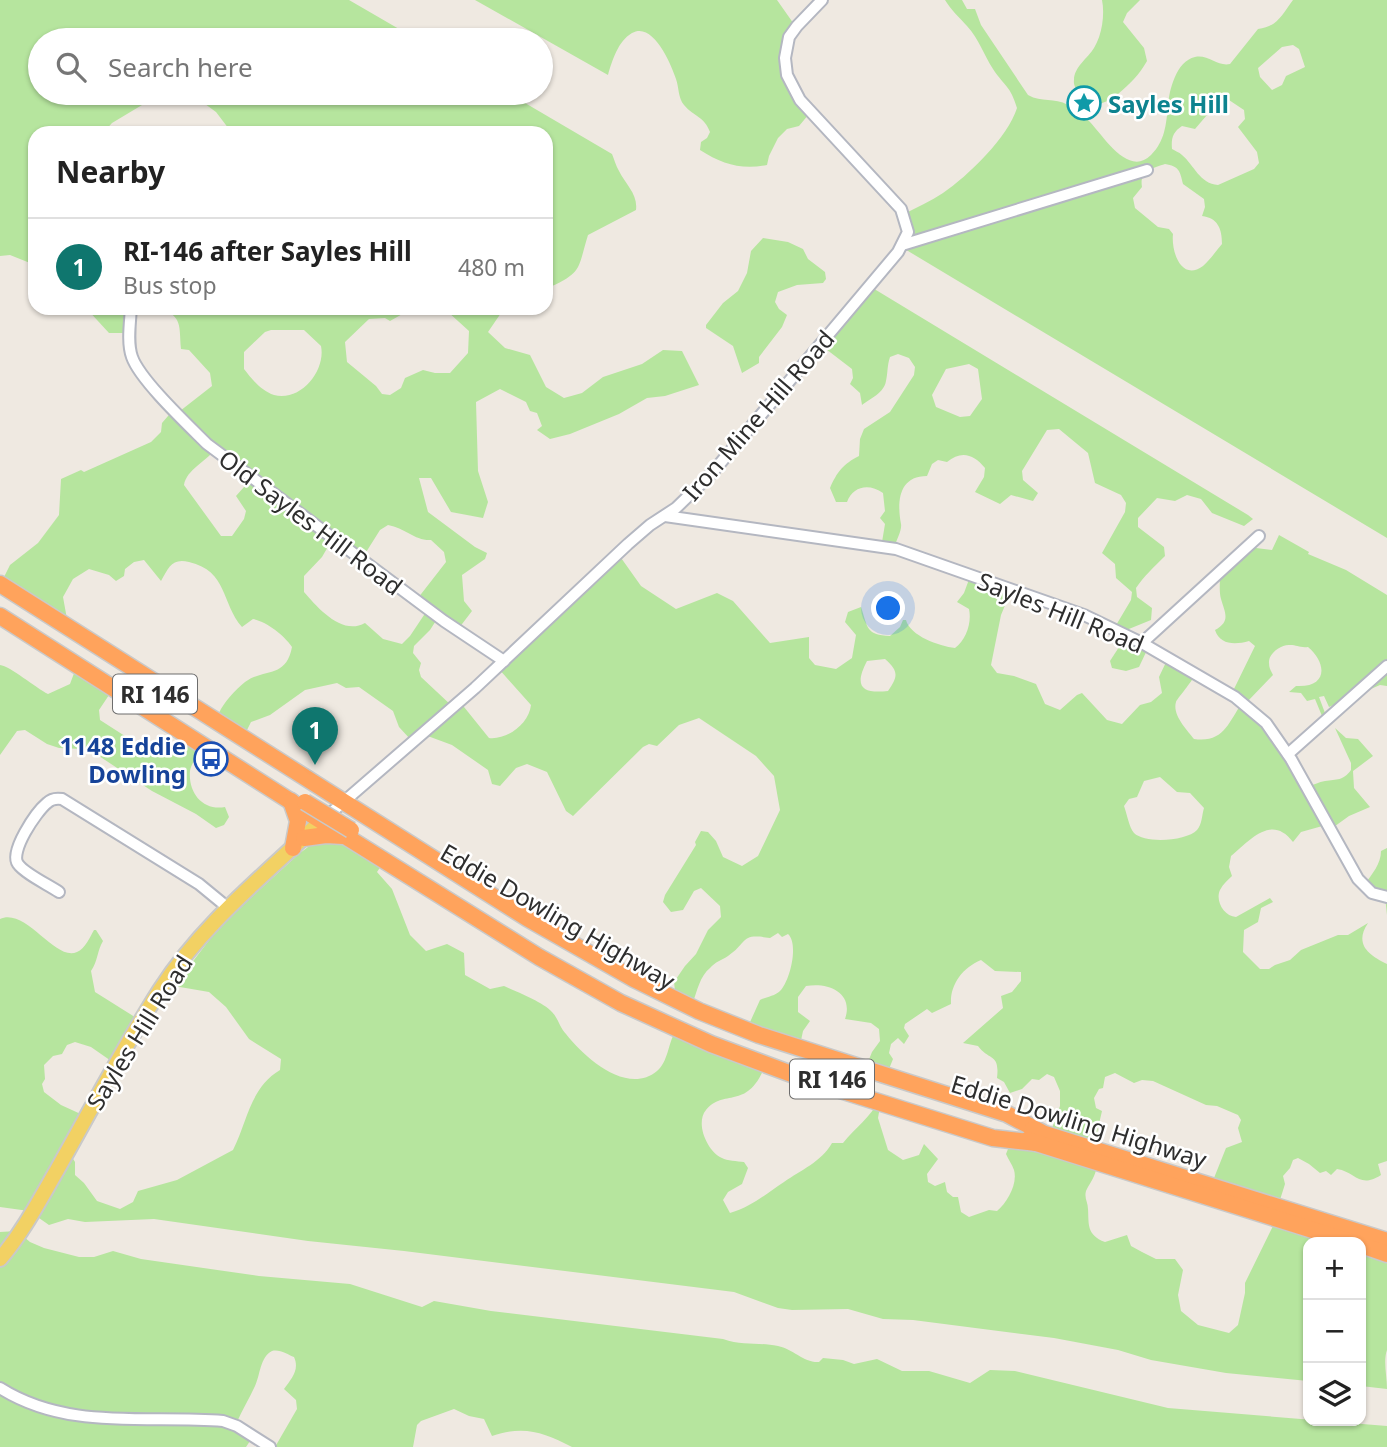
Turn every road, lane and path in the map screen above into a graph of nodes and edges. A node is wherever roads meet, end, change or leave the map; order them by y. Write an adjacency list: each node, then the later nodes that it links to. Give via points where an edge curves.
1 (822, 0): 3 (street, via 789,37 787,75 800,100 901,209 908,232)
2 (1147, 170): 3 (street)
3 (902, 245): 5 (street, Iron Mine Hill Road, via 712,474)
4 (131, 315): 12 (street, Old Sayles Hill Road, via 135,364 173,410 222,457)
5 (665, 516): 11 (street, Sayles Hill Road, via 896,548 1084,615); 12 (street, Iron Mine Hill Road, via 628,544)
6 (1259, 536): 11 (street)
7 (0, 584): 16 (highway)
8 (0, 594): 15 (highway, Eddie Dowling Highway / RI 146)
9 (0, 607): 15 (highway, Eddie Dowling Highway / RI 146)
10 (0, 616): 15 (highway)
11 (1142, 643): 14 (street, Sayles Hill Road, via 1248,706)
12 (504, 661): 16 (street, Iron Mine Hill Road)
13 (1387, 666): 14 (street)
14 (1288, 754): 21 (street, Sayles Hill Road, via 1358,879 1372,893)
15 (302, 799): 17 (highway); 18 (highway, Eddie Dowling Highway / RI 146, bridge); 19 (highway)
16 (343, 802): 17 (street, Sayles Hill Road); 23 (highway, via 553,934 674,999 759,1035 1007,1114)
17 (321, 821): 18 (highway); 19 (main road, Sayles Hill Road)
18 (351, 830): 19 (highway); 23 (highway, Eddie Dowling Highway / RI 146, via 570,966 680,1022 783,1063)
19 (299, 843): 22 (main road, Sayles Hill Road)
20 (59, 891): 22 (street, via 19,866 15,858 39,811 55,798 198,884)
21 (1387, 897)
22 (227, 907): 28 (main road, Sayles Hill Road, via 160,989 27,1222)
23 (1039, 1137): 24 (highway, Eddie Dowling Highway / RI 146); 25 (highway, Eddie Dowling Highway / RI 146)
24 (1336, 1237)
25 (1387, 1241)
26 (1366, 1247): 27 (highway)
27 (1387, 1254)
28 (0, 1259)
29 (0, 1388): 30 (street, via 31,1403 91,1419 223,1421)
30 (270, 1447)

